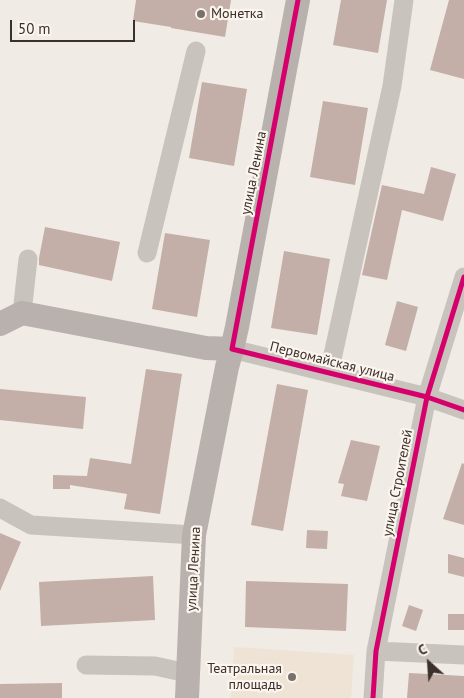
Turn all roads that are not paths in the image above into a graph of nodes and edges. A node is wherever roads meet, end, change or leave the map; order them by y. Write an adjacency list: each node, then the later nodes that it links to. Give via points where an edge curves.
1 (298, 0): 9 (main road, улица Ленина)
2 (404, 0): 10 (street, via 392,86)
3 (196, 51): 4 (street)
4 (147, 253)
5 (28, 259): 7 (street)
6 (464, 277): 11 (street, улица Строителей)
7 (22, 313): 8 (main road); 9 (main road, Первомайская улица, via 206,348)
8 (0, 324)
9 (232, 349): 10 (street, Первомайская улица); 14 (main road, улица Ленина)
10 (329, 373): 11 (street, Первомайская улица)
11 (427, 397): 12 (street, Первомайская улица); 15 (street, улица Строителей)
12 (464, 410)
13 (0, 508): 14 (street, via 31,525)
14 (194, 535): 18 (main road, улица Ленина)
15 (376, 651): 16 (street); 20 (street, улица Строителей)
16 (464, 654)
17 (86, 665): 18 (street, via 155,666)
18 (187, 673): 19 (main road, улица Ленина)
19 (187, 698)
20 (373, 698)

